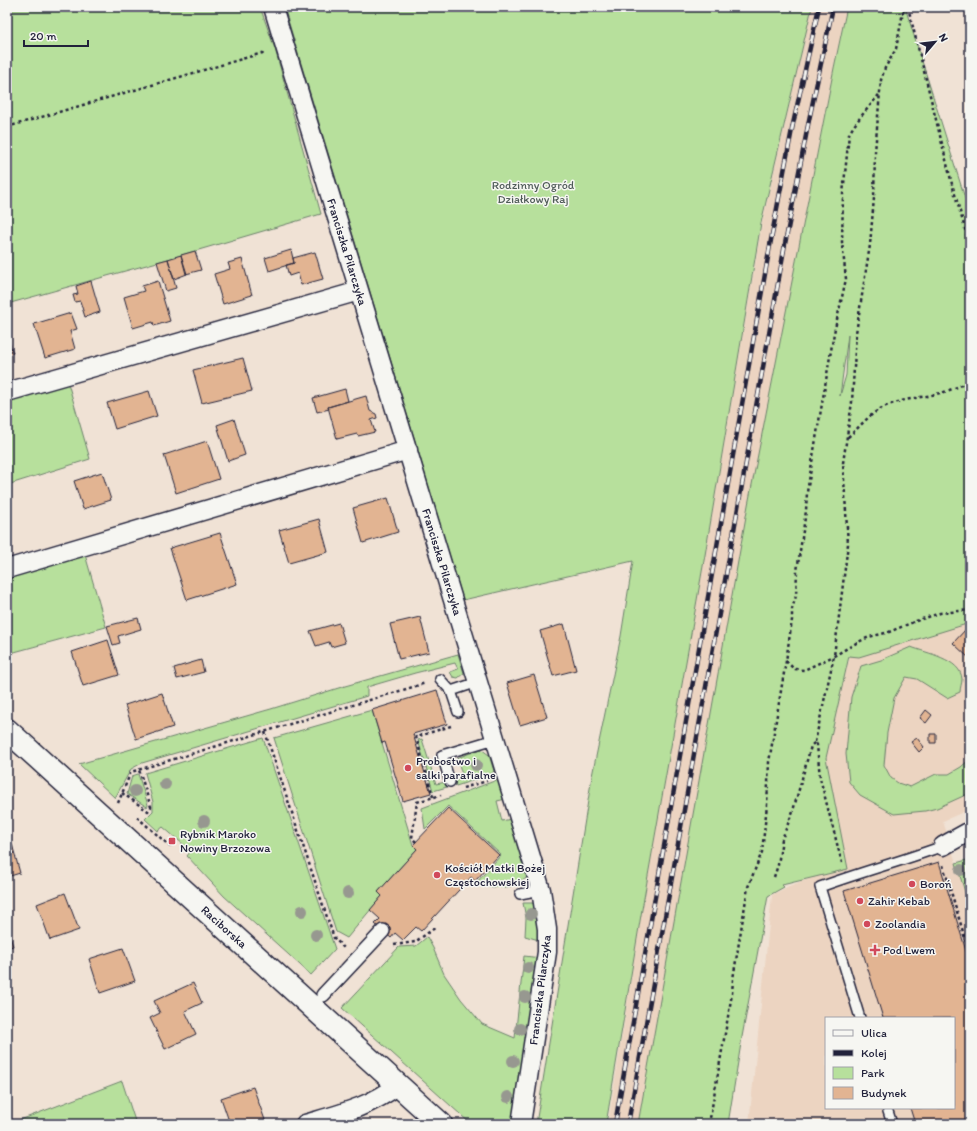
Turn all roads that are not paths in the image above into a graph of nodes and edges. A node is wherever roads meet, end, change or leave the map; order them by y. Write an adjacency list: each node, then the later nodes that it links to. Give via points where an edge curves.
1 (273, 7): 2 (street, Franciszka Pilarczyka)
2 (359, 291): 3 (street); 4 (street, Franciszka Pilarczyka)
3 (7, 392)
4 (408, 450): 5 (street); 7 (street, Franciszka Pilarczyka)
5 (7, 569)
6 (440, 679): 8 (lane)
7 (478, 682): 8 (lane); 11 (street, Franciszka Pilarczyka)
8 (451, 691): 9 (lane)
9 (458, 712)
10 (7, 730): 20 (main road, Raciborska)
11 (495, 739): 12 (lane, via 442,756); 15 (street, Franciszka Pilarczyka)
12 (450, 782)
13 (970, 831): 14 (street)
14 (942, 852): 19 (lane, via 912,857 820,887)
15 (541, 890): 16 (lane); 24 (street, Franciszka Pilarczyka, via 548,929 547,952)
16 (520, 894)
17 (383, 931): 18 (street)
18 (323, 995)
19 (860, 1017)
20 (398, 1085): 22 (main road, Raciborska); 23 (street, via 385,1095 362,1106)
21 (887, 1109): 25 (lane)
22 (437, 1123)
23 (306, 1124)
24 (521, 1124)
25 (892, 1124)

